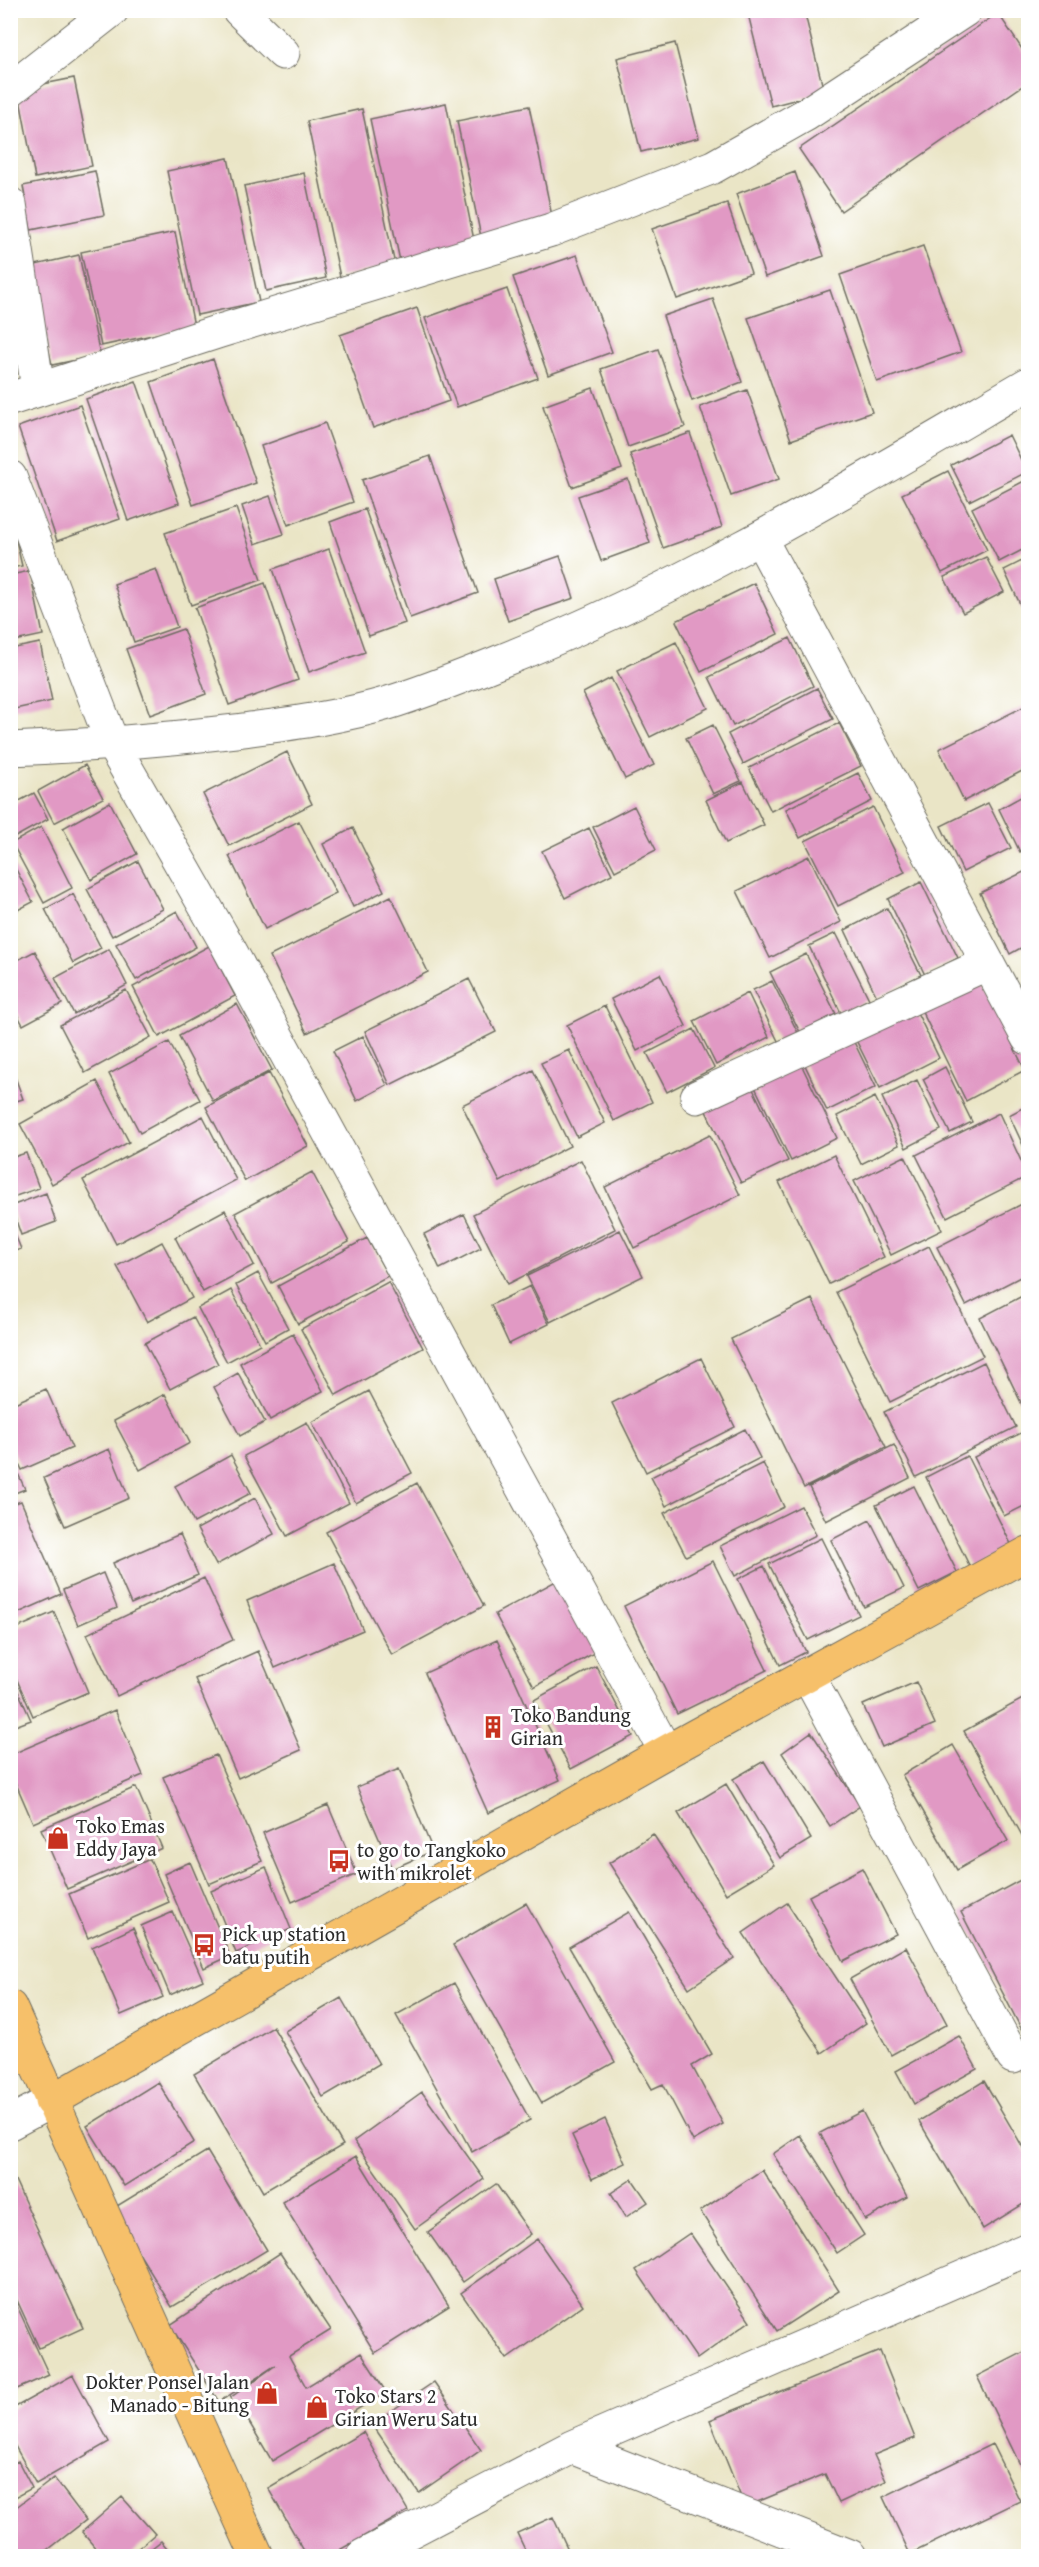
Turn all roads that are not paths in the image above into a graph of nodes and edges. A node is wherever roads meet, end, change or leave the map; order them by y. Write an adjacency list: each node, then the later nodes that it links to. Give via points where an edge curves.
1 (112, 10): 5 (street)
2 (239, 10): 4 (street)
3 (965, 10): 8 (street, via 814,109 713,167 551,230)
4 (282, 53)
5 (10, 90)
6 (10, 204): 8 (street)
7 (1029, 384): 10 (street)
8 (24, 394)
9 (10, 477): 11 (street)
10 (761, 540): 11 (street, via 554,640 387,703 302,723); 13 (street)
11 (113, 745): 12 (street); 18 (street, via 236,962)
12 (10, 749)
13 (988, 963): 14 (street); 15 (street)
14 (1029, 1038)
15 (697, 1097)
16 (1029, 1553): 17 (highway)
17 (807, 1674): 18 (highway); 20 (street)
18 (666, 1752): 21 (highway)
19 (10, 2007): 21 (highway)
20 (1014, 2057)
21 (51, 2101): 22 (street); 25 (highway)
22 (10, 2123)
23 (1029, 2249): 24 (street)
24 (572, 2447): 26 (street); 27 (street)
25 (257, 2556)
26 (363, 2556)
27 (850, 2556)

